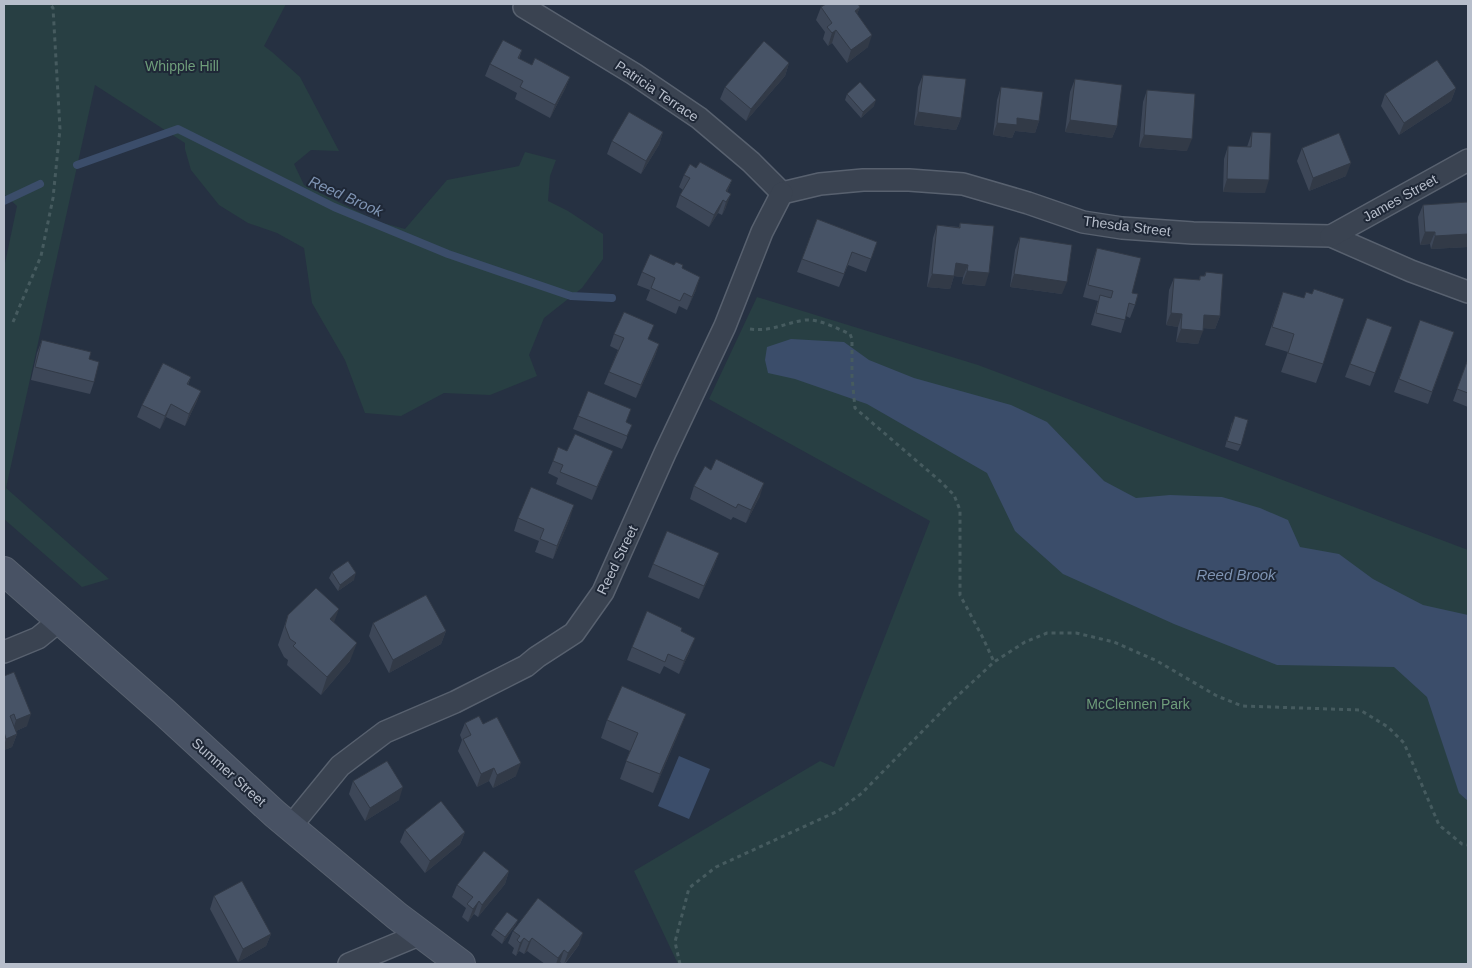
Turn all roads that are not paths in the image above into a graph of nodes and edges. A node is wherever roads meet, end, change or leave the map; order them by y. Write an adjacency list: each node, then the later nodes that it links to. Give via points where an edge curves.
1 (526, 4): 3 (street, Patricia Terrace, via 524,7 699,118)
2 (1468, 160): 4 (street, James Street)
3 (782, 193): 4 (street, Thesda Street, via 820,184 863,180 954,183 1083,222 1122,228); 9 (street, Reed Street, via 603,592 574,633 526,666 385,732 340,766)
4 (1330, 236): 5 (street, Thesda Street)
5 (1468, 292)
6 (4, 572): 7 (main road, Summer Street)
7 (59, 621): 8 (street, via 38,638); 9 (main road, Summer Street)
8 (4, 652)
9 (291, 826): 10 (main road, Summer Street)
10 (421, 934): 11 (street); 12 (main road, Summer Street)
11 (348, 964)
12 (461, 964)

